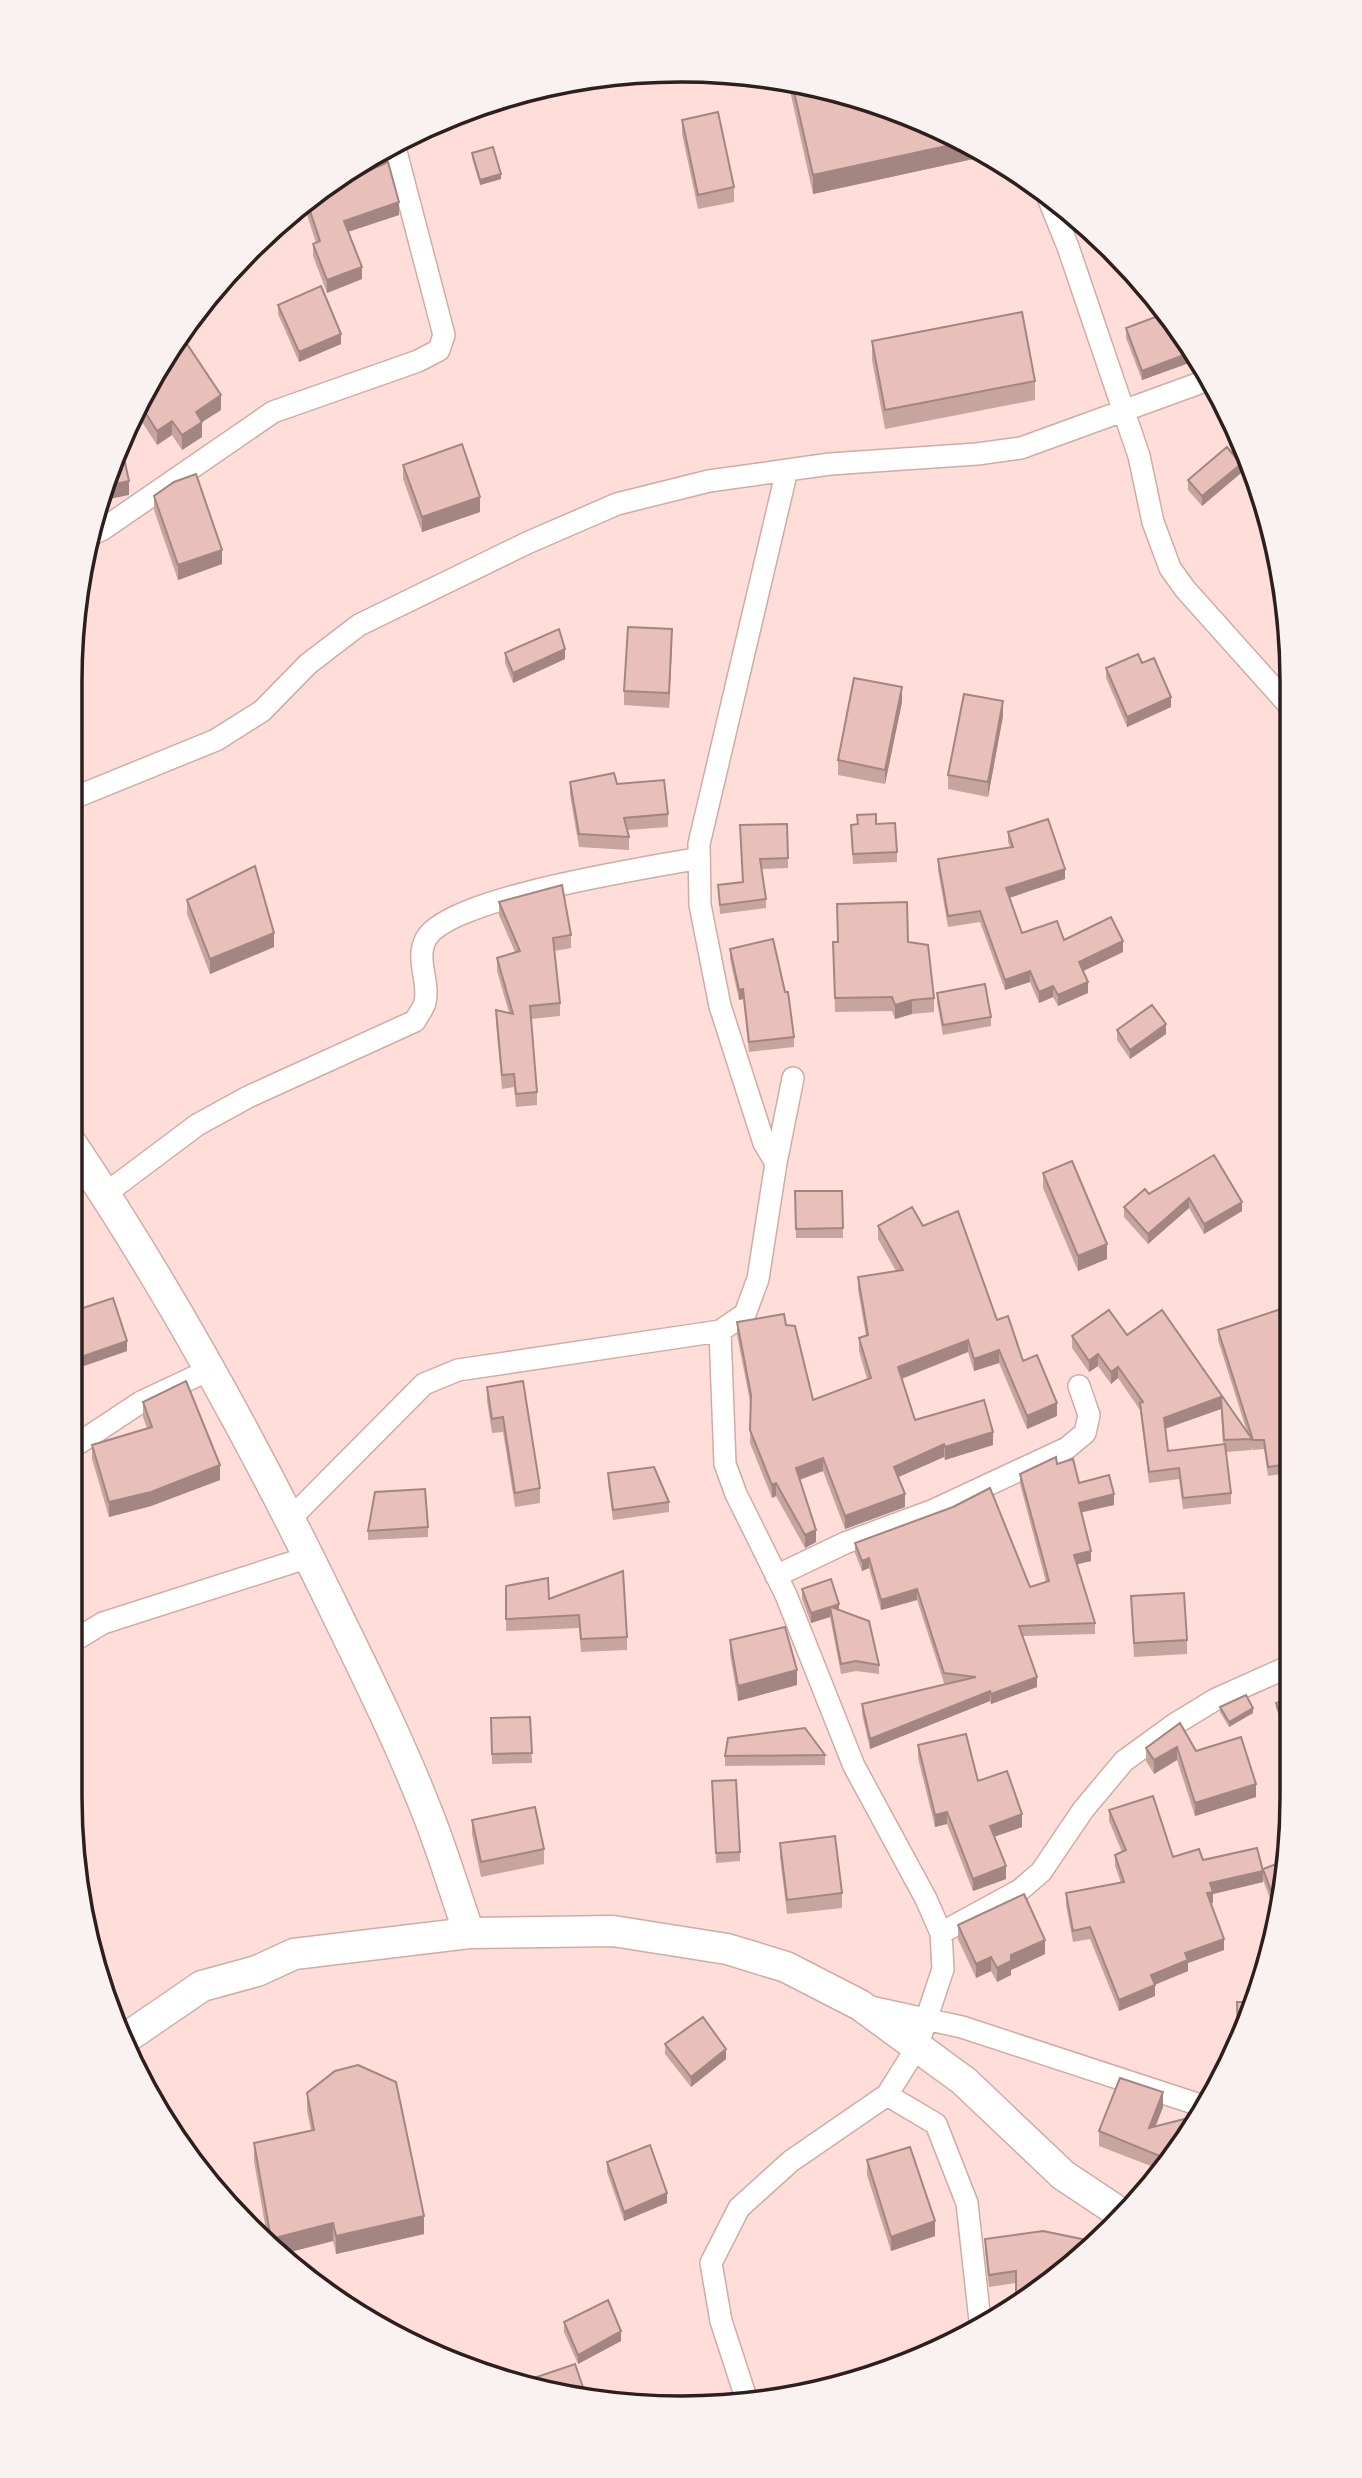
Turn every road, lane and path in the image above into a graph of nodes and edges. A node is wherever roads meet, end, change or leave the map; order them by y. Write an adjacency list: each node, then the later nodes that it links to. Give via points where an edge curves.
1 (397, 154): 6 (street, via 444,335 439,350 273,412)
2 (1055, 214): 4 (street)
3 (1200, 383): 4 (street)
4 (1124, 410): 5 (street, via 1021,448); 7 (street, via 1170,568)
5 (787, 470): 8 (street, via 709,481 617,505 527,543 359,625 308,664 262,712 216,740); 9 (street)
6 (102, 529)
7 (1280, 692)
8 (82, 795)
9 (699, 858): 12 (street, via 700,905 720,1006 764,1143); 13 (street, via 523,892 443,921 426,939 422,960 426,1002 415,1021 197,1125)
10 (793, 1078): 12 (street)
11 (82, 1160): 13 (street)
12 (776, 1163): 14 (street, via 758,1279 745,1314)
13 (105, 1194): 15 (street)
14 (720, 1331): 18 (street, via 458,1370 424,1384); 20 (street, via 725,1464)
15 (209, 1370): 17 (street, via 141,1402); 18 (street)
16 (1079, 1386): 20 (street, via 1089,1415 1086,1433 1067,1448)
17 (82, 1441)
18 (290, 1519): 19 (street)
19 (309, 1557): 21 (street, via 103,1623); 23 (street, via 428,1813)
20 (776, 1576): 24 (street, via 854,1766)
21 (82, 1636)
22 (1280, 1670): 24 (street, via 1216,1699 1124,1761 1041,1872 1020,1890)
23 (469, 1933): 25 (street, via 613,1931 727,1949 786,1967); 27 (street, via 295,1954 257,1971 202,1986)
24 (941, 1933): 26 (street, via 943,1969)
25 (860, 2005): 26 (street); 28 (street)
26 (926, 2018): 28 (street); 30 (street)
27 (132, 2034)
28 (917, 2047): 29 (street); 31 (street, via 964,2081 1063,2175)
29 (887, 2095): 32 (street, via 936,2124 967,2203); 33 (street, via 791,2161 739,2208 711,2263 721,2320)
30 (1195, 2104)
31 (1114, 2209)
32 (979, 2316)
33 (744, 2392)

